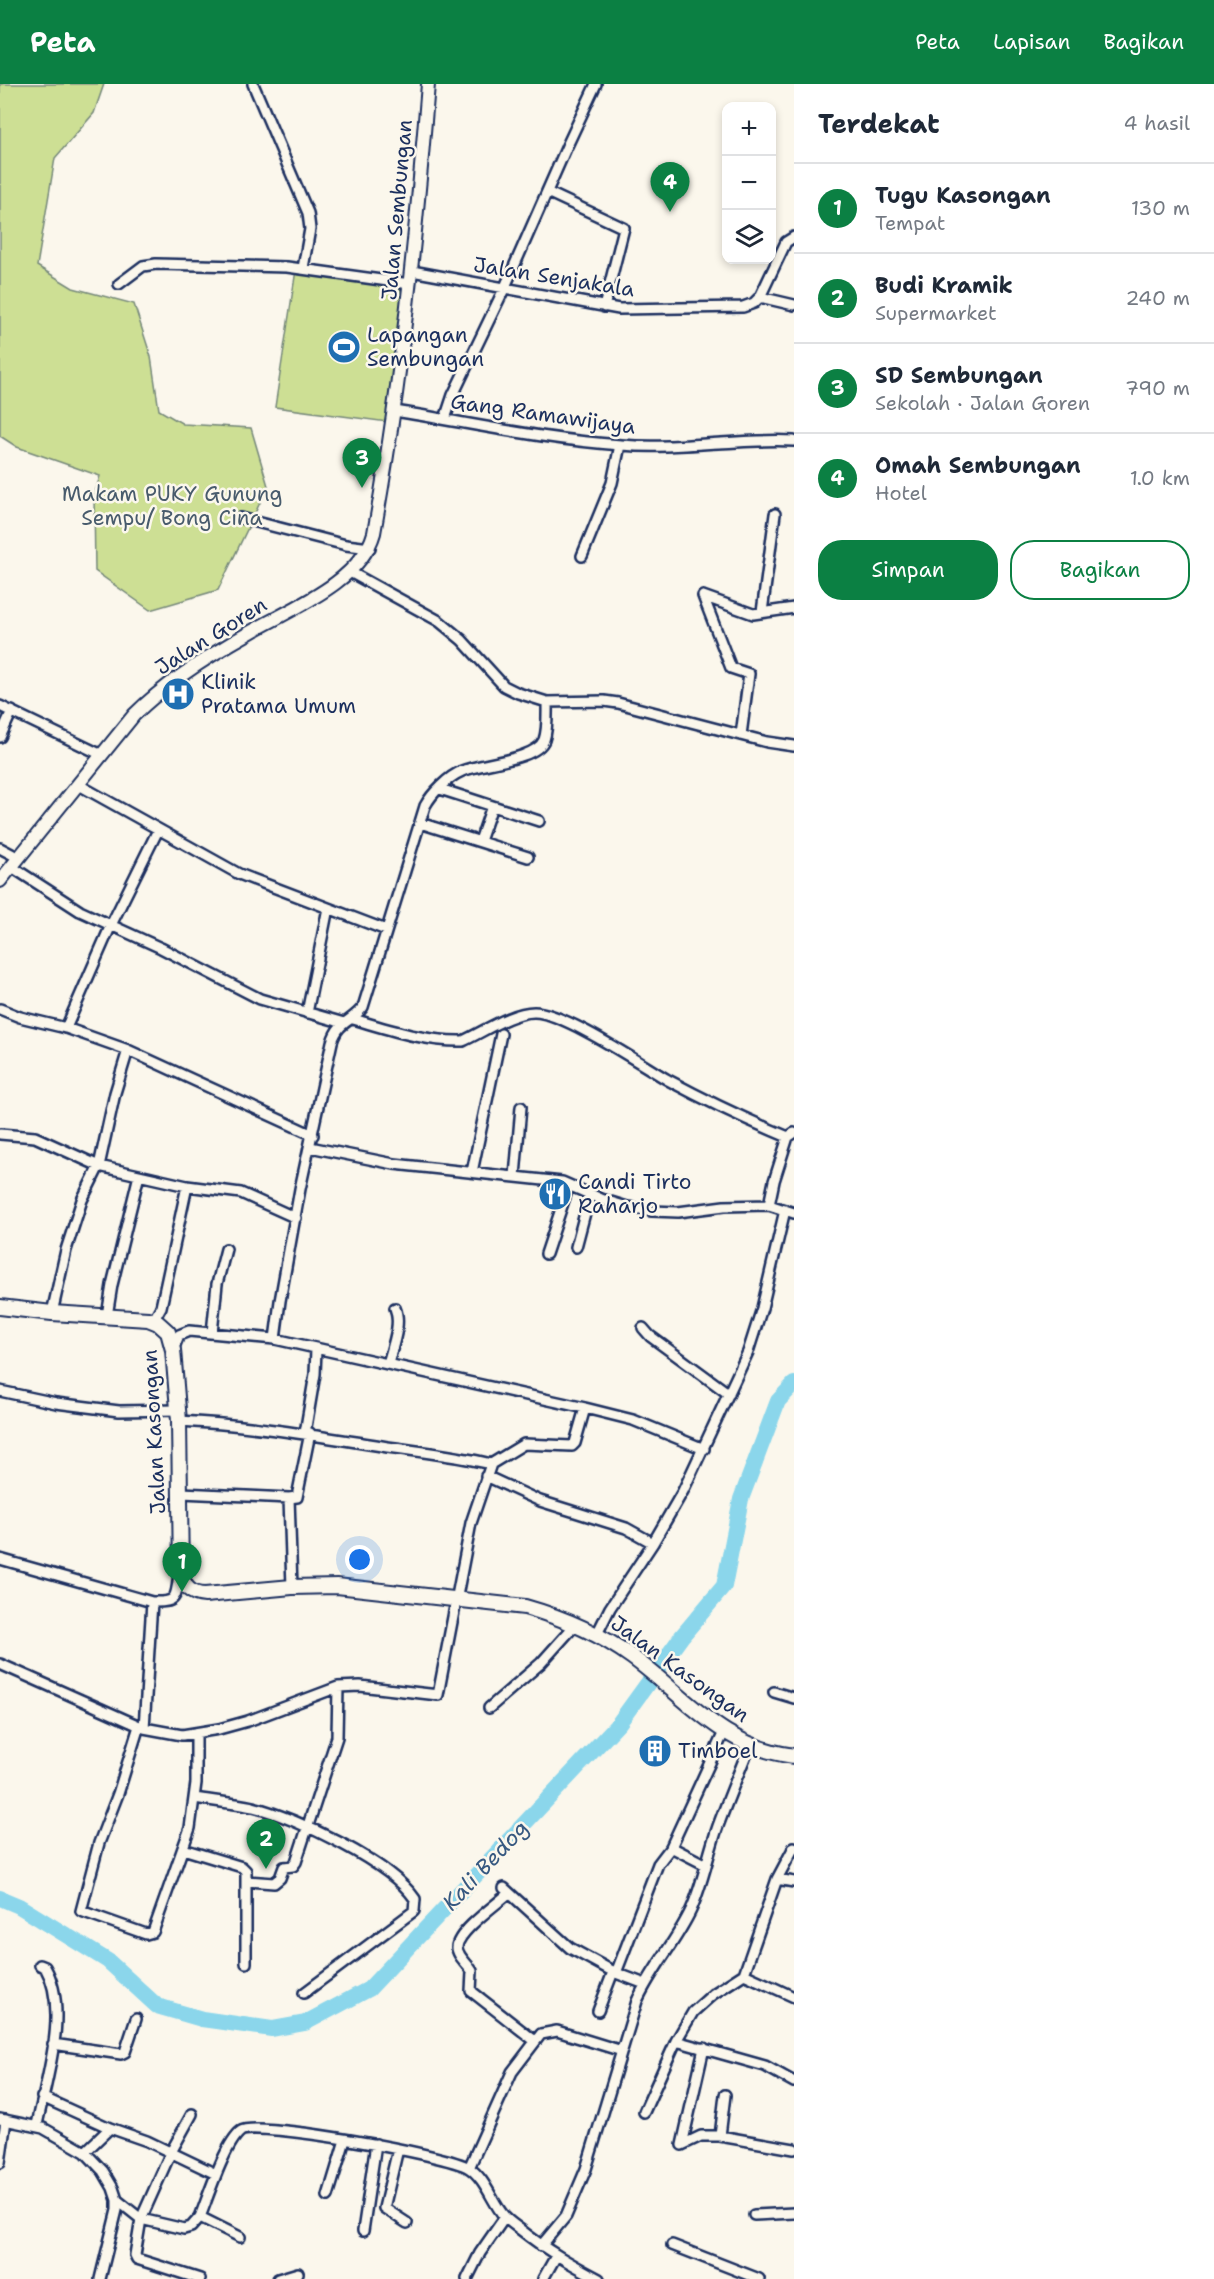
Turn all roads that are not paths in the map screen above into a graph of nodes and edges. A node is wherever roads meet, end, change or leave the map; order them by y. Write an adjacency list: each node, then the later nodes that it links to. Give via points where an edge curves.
1 (253, 84): 6 (street, via 308,213 310,229)
2 (428, 84): 7 (street, Jalan Sembungan)
3 (596, 84): 4 (street)
4 (547, 192): 10 (street); 13 (street, via 624,228)
5 (794, 237): 11 (street, via 786,242)
6 (303, 268): 8 (street, via 156,264 143,266); 9 (street)
7 (412, 271): 9 (street, Jalan Sembungan); 10 (street, Jalan Senjakala)
8 (119, 284)
9 (410, 284): 14 (street, Jalan Sembungan)
10 (506, 287): 13 (street, Jalan Senjakala); 15 (street)
11 (760, 297): 12 (street); 13 (street, Jalan Senjakala, via 744,308)
12 (794, 305)
13 (604, 307)
14 (395, 411): 15 (street, Gang Ramawijaya); 20 (street, Jalan Goren)
15 (445, 419): 17 (street, Gang Ramawijaya)
16 (794, 441): 17 (street, Gang Ramawijaya)
17 (620, 446): 21 (street, via 612,483)
18 (775, 514): 24 (street)
19 (241, 518): 20 (street)
20 (370, 548): 22 (street, Jalan Goren)
21 (582, 556)
22 (350, 572): 25 (street, via 439,621 504,686); 31 (street, Jalan Goren, via 156,694)
23 (794, 608): 24 (street)
24 (762, 612): 28 (street, via 753,614 703,596 731,668 749,674)
25 (547, 702): 28 (street, via 610,702); 33 (street, via 544,740 539,746 508,760 464,770)
26 (0, 706): 27 (street)
27 (12, 711): 29 (street); 31 (street)
28 (741, 735): 30 (street)
29 (0, 737)
30 (794, 746)
31 (102, 755): 32 (street, Jalan Goren)
32 (79, 785): 37 (street); 41 (street, Jalan Goren)
33 (440, 789): 34 (street); 36 (street, via 431,795)
34 (492, 806): 35 (street); 38 (street)
35 (539, 821)
36 (420, 823): 38 (street); 45 (street)
37 (158, 830): 43 (street, via 239,874); 44 (street)
38 (480, 841): 40 (street)
39 (0, 848): 41 (street)
40 (528, 857)
41 (15, 862): 42 (street, Jalan Goren); 44 (street, via 80,911)
42 (0, 881)
43 (328, 908): 45 (street); 47 (street)
44 (111, 925): 47 (street, via 260,999); 49 (street)
45 (386, 930): 48 (street, via 363,1007)
46 (0, 1009): 49 (street)
47 (307, 1013): 48 (street)
48 (348, 1021): 54 (street, via 336,1031 332,1041); 55 (street, via 462,1041 524,1013 551,1015 670,1081 756,1124)
49 (66, 1028): 51 (street)
50 (501, 1034): 58 (street)
51 (128, 1050): 54 (street); 57 (street)
52 (521, 1107): 60 (street)
53 (0, 1134): 57 (street, via 34,1137)
54 (314, 1135): 56 (street)
55 (791, 1135): 64 (street)
56 (310, 1147): 58 (street, via 394,1164); 66 (street)
57 (99, 1166): 59 (street); 72 (street, via 82,1200 66,1250)
58 (472, 1172): 60 (street)
59 (139, 1175): 62 (street); 73 (street)
60 (515, 1176): 61 (street)
61 (569, 1185): 63 (street); 69 (street)
62 (187, 1186): 66 (street, via 241,1193); 74 (street)
63 (590, 1194): 64 (street, via 627,1207 678,1212); 67 (street)
64 (769, 1204): 65 (street)
65 (789, 1212): 83 (street, via 748,1352)
66 (296, 1218): 78 (street)
67 (576, 1248)
68 (226, 1249): 77 (street, via 217,1284)
69 (546, 1254)
70 (0, 1307): 72 (main road, Jalan Kasongan)
71 (395, 1308): 81 (street, via 397,1326)
72 (52, 1313): 73 (main road, Jalan Kasongan)
73 (107, 1316): 74 (main road, Jalan Kasongan)
74 (156, 1322): 76 (street); 80 (main road, Jalan Kasongan, via 168,1332)
75 (643, 1328): 83 (street)
76 (197, 1331): 77 (street); 80 (street, via 183,1332)
77 (212, 1332): 78 (street)
78 (275, 1339): 79 (street)
79 (316, 1349): 81 (street); 86 (street)
80 (174, 1350): 85 (main road, Jalan Kasongan)
81 (388, 1364): 84 (street)
82 (0, 1391): 85 (street, via 56,1403)
83 (729, 1394): 87 (street)
84 (585, 1408): 87 (street, via 633,1420); 88 (street, via 572,1446 524,1444)
85 (178, 1415): 86 (street); 90 (main road, Jalan Kasongan)
86 (307, 1433): 88 (street); 91 (street, via 297,1497)
87 (704, 1449): 92 (street)
88 (491, 1464): 89 (street)
89 (486, 1476): 92 (street, via 540,1501 626,1528); 97 (street, via 471,1523)
90 (181, 1493): 91 (street); 94 (main road, Jalan Kasongan)
91 (289, 1498): 95 (street)
92 (653, 1543): 101 (street)
93 (0, 1559): 98 (street)
94 (180, 1562): 96 (main road, Jalan Kasongan, via 186,1588); 99 (street, via 175,1597)
95 (292, 1587): 96 (main road, Jalan Kasongan); 97 (main road, Jalan Kasongan, via 357,1588)
96 (205, 1595): 99 (street)
97 (457, 1600): 100 (main road, Jalan Kasongan, via 525,1606); 103 (street, via 438,1695)
98 (152, 1602): 99 (street); 107 (street)
99 (168, 1602)
100 (576, 1624): 101 (main road, Jalan Kasongan); 106 (street, via 542,1663)
101 (597, 1634): 108 (main road, Jalan Kasongan)
102 (0, 1664): 107 (street)
103 (338, 1687): 109 (street, via 248,1721); 113 (street, via 337,1737)
104 (774, 1692): 105 (street)
105 (794, 1698)
106 (489, 1708)
107 (142, 1727): 109 (street, via 173,1734); 116 (street, via 99,1843 81,1911 152,1933)
108 (724, 1732): 110 (main road, Jalan Kasongan); 114 (street)
109 (196, 1733): 112 (street)
110 (750, 1744): 111 (main road, Jalan Kasongan); 117 (street)
111 (794, 1756)
112 (194, 1798): 113 (street, via 255,1808); 116 (street)
113 (308, 1826): 119 (street, via 296,1862 284,1867 279,1881); 126 (street, via 388,1872 412,1894 416,1906)
114 (672, 1847): 117 (street); 123 (street, via 657,1864)
115 (794, 1847): 118 (street)
116 (183, 1849): 119 (street, via 242,1867)
117 (706, 1865): 125 (street, via 681,1931)
118 (777, 1879): 120 (street); 124 (street)
119 (246, 1881): 121 (street)
120 (794, 1882)
121 (246, 1963)
122 (40, 1965): 132 (street, via 50,1973 56,2002)
123 (614, 1972): 125 (street); 128 (street); 130 (street, via 570,1948 507,1890 463,1934 457,1947 472,1971 471,1991)
124 (744, 1974): 127 (street); 131 (street, via 702,2002)
125 (645, 1984): 134 (street)
126 (304, 1993)
127 (794, 1997)
128 (598, 2011)
129 (136, 2019): 132 (street, via 127,2048 121,2054)
130 (535, 2041): 134 (street, via 546,2032 557,2031); 151 (street, via 512,2072)
131 (676, 2042): 133 (street); 138 (street)
132 (53, 2044): 137 (street)
133 (704, 2048): 135 (street, via 765,2066); 143 (street, via 682,2145 701,2136)
134 (622, 2051): 164 (street, via 573,2201)
135 (794, 2082)
136 (725, 2095): 143 (street)
137 (42, 2097): 141 (street); 142 (street)
138 (644, 2112)
139 (192, 2114): 149 (street)
140 (3, 2120): 141 (street); 150 (street)
141 (37, 2126): 148 (street)
142 (110, 2128): 148 (street); 149 (street)
143 (720, 2136): 146 (street)
144 (345, 2140): 145 (street); 152 (street, via 248,2127 236,2135); 153 (street)
145 (376, 2144): 147 (street); 161 (street)
146 (794, 2148)
147 (398, 2149): 151 (street); 160 (street, via 384,2208)
148 (85, 2152): 154 (street, via 103,2171)
149 (171, 2152): 152 (street); 159 (street)
150 (0, 2163)
151 (469, 2168): 158 (street)
152 (216, 2174): 157 (street)
153 (328, 2196)
154 (117, 2200): 159 (street); 168 (street)
155 (794, 2213): 156 (street)
156 (754, 2215)
157 (200, 2217): 159 (street, via 184,2229); 162 (street)
158 (505, 2217): 164 (street); 171 (street)
159 (141, 2219): 167 (street, via 137,2259)
160 (407, 2223)
161 (363, 2231)
162 (240, 2237)
163 (672, 2245): 174 (street)
164 (542, 2246): 165 (street)
165 (556, 2256): 172 (street); 173 (street)
166 (298, 2273): 170 (street)
167 (183, 2276): 169 (street)
168 (100, 2279)
169 (200, 2279)
170 (278, 2279)
171 (466, 2279)
172 (543, 2279)
173 (599, 2279)
174 (759, 2279)

